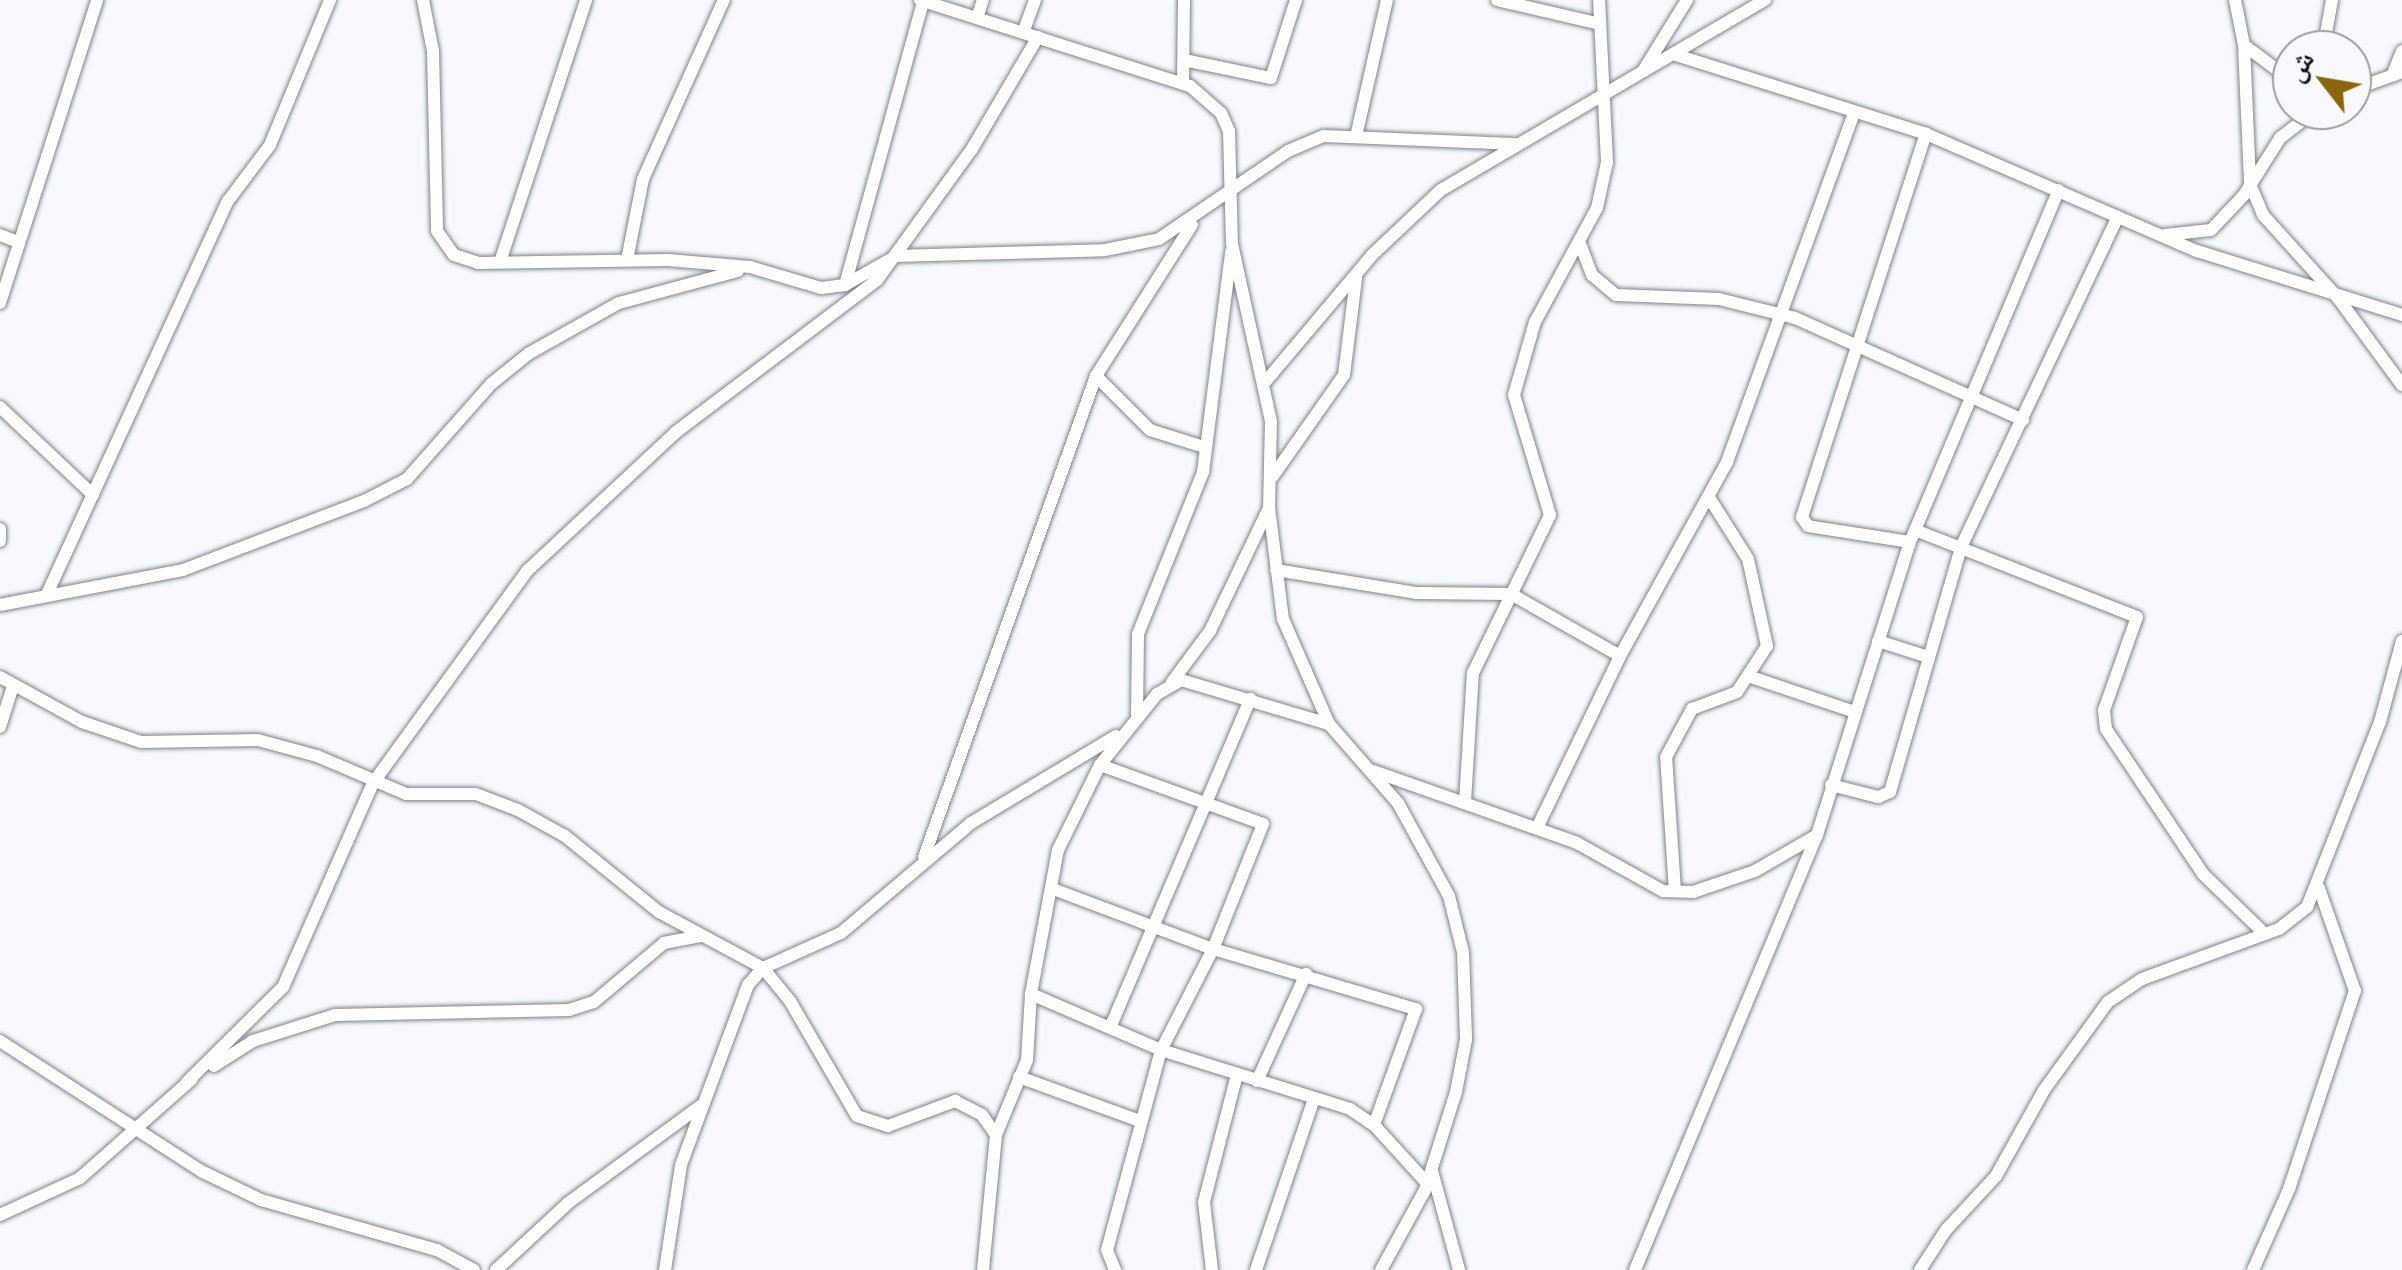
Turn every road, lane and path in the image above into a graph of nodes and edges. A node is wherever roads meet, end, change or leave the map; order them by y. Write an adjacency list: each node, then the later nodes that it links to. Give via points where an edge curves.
1 (97, 0): 46 (street)
2 (330, 0): 68 (street, via 270,145 228,201)
3 (423, 0): 51 (street, via 433,51 437,231 454,255)
4 (586, 0): 51 (street)
5 (724, 0): 50 (street, via 644,179)
6 (922, 0): 19 (street); 54 (street)
7 (983, 0): 19 (street)
8 (1035, 0): 22 (street)
9 (1194, 0): 18 (street)
10 (1296, 0): 27 (street, via 1272,78)
11 (1387, 0): 36 (street)
12 (1497, 0): 20 (street)
13 (1600, 0): 20 (street)
14 (1687, 0): 29 (street)
15 (1765, 0): 26 (street)
16 (2235, 0): 24 (street)
17 (2332, 0): 21 (street)
18 (1184, 7): 27 (street)
19 (977, 18): 22 (street)
20 (1600, 24): 33 (street)
21 (2327, 30)
22 (1023, 33): 23 (street)
23 (1038, 38): 32 (street); 49 (street)
24 (2244, 45): 28 (street); 39 (street)
25 (2402, 51): 30 (street)
26 (1673, 54): 29 (street); 34 (street)
27 (1184, 60): 32 (street)
28 (2272, 66)
29 (1642, 73): 33 (street)
30 (2397, 74): 31 (street)
31 (2372, 83)
32 (1183, 84): 40 (street, via 1221,113 1234,150)
33 (1607, 93): 38 (street); 47 (street, via 1608,162)
34 (1854, 114): 37 (street); 57 (street)
35 (2290, 130): 39 (street)
36 (1357, 132): 38 (street); 40 (street, via 1306,144)
37 (1926, 134): 41 (street); 59 (street)
38 (1518, 144): 53 (street, via 1441,190)
39 (2250, 184): 45 (street, via 2211,230); 55 (street, via 2263,215 2295,257)
40 (1233, 187): 43 (street); 48 (street)
41 (2059, 190): 42 (street); 63 (street)
42 (2118, 217): 45 (street); 65 (street)
43 (1195, 220): 49 (street, via 1158,239 1105,250); 60 (street)
44 (0, 235): 46 (street)
45 (2158, 236): 55 (street)
46 (16, 241): 56 (street)
47 (1580, 241): 57 (street, via 1592,275 1616,294 1720,299); 77 (street, via 1520,364 1514,396 1545,481 1550,515)
48 (1232, 244): 61 (street); 66 (street)
49 (896, 256): 54 (street); 95 (street, via 854,300 676,432 527,571)
50 (627, 260): 51 (street); 52 (street)
51 (500, 262)
52 (750, 268): 54 (street, via 821,288); 76 (street, via 619,303 528,354 491,384 407,479 364,501 207,563)
53 (1356, 277): 61 (street); 67 (street, via 1344,374)
54 (845, 285)
55 (2338, 298): 58 (street); 62 (street)
56 (0, 303)
57 (1779, 315): 59 (street); 69 (street)
58 (2402, 315)
59 (1858, 344): 63 (street); 72 (street, via 1802,517 1808,526)
60 (1096, 376): 66 (street, via 1150,430); 101 (street)
61 (1266, 381): 67 (street)
62 (2402, 385)
63 (1974, 395): 65 (street); 72 (street)
64 (0, 407): 68 (street)
65 (2023, 420): 74 (street)
66 (1204, 447): 89 (street, via 1186,520 1138,634)
67 (1273, 476): 70 (street)
68 (93, 495): 76 (street)
69 (1710, 499): 81 (street); 84 (street, via 1748,559 1760,594 1766,646)
70 (1269, 507): 75 (street); 85 (street, via 1210,631)
71 (0, 529): 73 (street)
72 (1913, 536): 74 (street); 80 (street)
73 (0, 541)
74 (1961, 547): 82 (street); 106 (street, via 2137,617 2104,710 2106,729 2203,874)
75 (1276, 570): 77 (street, via 1417,594); 90 (street, via 1283,619)
76 (47, 594): 78 (street)
77 (1511, 594): 81 (street); 98 (street, via 1474,673)
78 (0, 605)
79 (2402, 641): 102 (street)
80 (1878, 642): 82 (street); 88 (street)
81 (1620, 656): 99 (street)
82 (1928, 657): 96 (street, via 1890,792 1878,796)
83 (0, 677): 86 (street)
84 (1751, 677): 88 (street); 104 (street, via 1737,692 1692,710 1666,757)
85 (1170, 684): 87 (street, via 1200,683); 89 (street)
86 (13, 686): 91 (street); 95 (street, via 82,722 141,742 258,740 316,756)
87 (1250, 699): 90 (street); 97 (street)
88 (1855, 712): 96 (street)
89 (1137, 716): 92 (street)
90 (1329, 724): 94 (street)
91 (0, 726)
92 (1122, 732): 93 (street); 101 (street, via 971,823)
93 (1100, 765): 97 (street); 103 (street, via 1058,850)
94 (1372, 771): 98 (street); 125 (street, via 1398,803 1449,896 1464,952 1466,1040)
95 (373, 783): 107 (street, via 406,794 476,794 518,810 565,836); 118 (street, via 284,987)
96 (1831, 786): 100 (street)
97 (1205, 801): 105 (street); 108 (street, via 1263,824)
98 (1465, 802): 99 (street)
99 (1538, 828): 104 (street, via 1599,855 1634,880)
100 (1817, 835): 104 (street, via 1755,871); 137 (street)
101 (923, 860): 109 (street, via 841,933)
102 (2319, 888): 106 (street, via 2298,916); 139 (street, via 2355,991 2288,1189)
103 (1052, 889): 105 (street); 111 (street)
104 (1675, 891)
105 (1153, 926): 108 (street); 112 (street)
106 (2265, 934): 138 (street, via 2160,971 2108,1002 2052,1078 1996,1176)
107 (701, 936): 109 (street); 118 (street, via 664,943 594,1002 569,1010 336,1015 252,1041)
108 (1213, 949): 110 (street); 114 (street)
109 (763, 968): 120 (street, via 738,1000); 124 (street, via 790,1001 856,1116 888,1126 955,1101 982,1115)
110 (1306, 974): 117 (street); 122 (street, via 1416,1010)
111 (1031, 994): 112 (street); 116 (street, via 1027,1060)
112 (1110, 1028): 114 (street)
113 (0, 1042): 123 (street)
114 (1162, 1050): 115 (street); 121 (street)
115 (1237, 1074): 117 (street); 133 (street, via 1204,1202)
116 (1019, 1077): 121 (street); 124 (street)
117 (1257, 1081): 119 (street)
118 (187, 1082): 123 (street)
119 (1314, 1099): 122 (street); 134 (street)
120 (704, 1104): 129 (street, via 568,1203); 130 (street, via 681,1165)
121 (1140, 1121): 132 (street, via 1107,1250)
122 (1374, 1125): 126 (street)
123 (132, 1131): 127 (street, via 80,1178); 128 (street, via 260,1200 438,1250)
124 (996, 1135): 131 (street)
125 (1432, 1169): 126 (street); 136 (street)
126 (1427, 1184): 135 (street)
127 (0, 1215)
128 (474, 1270)
129 (496, 1270)
130 (664, 1270)
131 (983, 1270)
132 (1115, 1270)
133 (1212, 1270)
134 (1256, 1270)
135 (1382, 1270)
136 (1459, 1270)
137 (1636, 1270)
138 (1920, 1270)
139 (2253, 1270)

